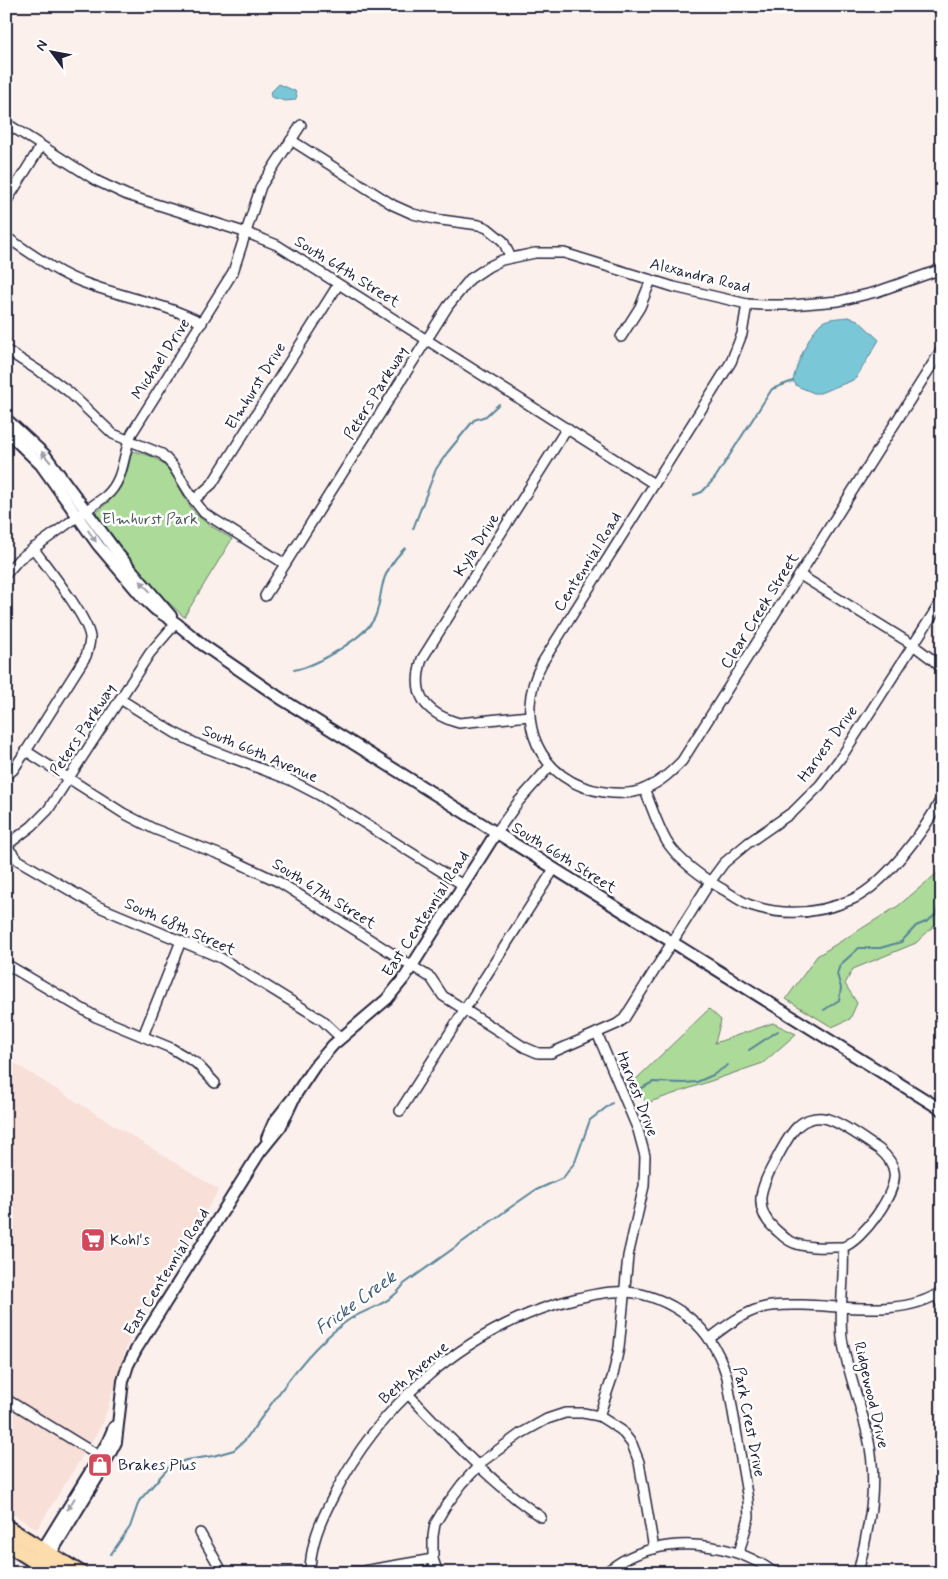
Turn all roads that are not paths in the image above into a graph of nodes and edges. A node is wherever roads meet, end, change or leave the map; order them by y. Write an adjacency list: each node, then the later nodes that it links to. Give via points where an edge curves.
1 (6, 123): 4 (street, South 64th Street)
2 (301, 125): 3 (street, Michael Drive)
3 (291, 140): 6 (street, Michael Drive, via 261,186); 8 (street, via 393,205 413,214 487,228 503,241)
4 (42, 146): 5 (street); 6 (street, South 64th Street, via 97,181 127,195)
5 (6, 202)
6 (247, 233): 11 (street, South 64th Street, via 277,245); 13 (street, Michael Drive, via 233,272)
7 (6, 237): 13 (street, via 80,282 182,313)
8 (511, 258): 10 (street, Alexandra Road, via 543,252 564,253); 15 (street, Peters Parkway, via 494,263 470,279)
9 (942, 269): 12 (street, Alexandra Road, via 839,301)
10 (651, 280): 12 (street, Alexandra Road); 14 (street, via 640,307)
11 (338, 285): 15 (street, South 64th Street); 23 (street, Elmhurst Drive, via 212,484)
12 (747, 304): 22 (street, Centennial Road, via 742,334 731,362)
13 (202, 323): 21 (street, Michael Drive)
14 (621, 337)
15 (426, 340): 19 (street, South 64th Street); 26 (street, Peters Parkway)
16 (942, 349): 28 (street, Clear Creek Street)
17 (6, 350): 21 (street, via 53,380 106,429)
18 (6, 419): 24 (street, South 66th Street, one-way to 18, via 45,455)
19 (567, 428): 22 (street, South 64th Street); 35 (street, Kyla Drive, via 422,658 418,679 424,703 449,720 459,723)
20 (6, 431): 24 (street, South 66th Street, via 41,465)
21 (128, 441): 23 (street, via 153,450 168,460); 24 (street, Michael Drive, via 115,487)
22 (654, 484): 35 (street, Centennial Road, via 542,663 532,688)
23 (194, 500): 26 (street, via 210,517)
24 (82, 513): 25 (street, Michael Drive); 31 (street, South 66th Street)
25 (33, 548): 27 (street, Michael Drive); 36 (street, via 84,619 90,639 86,656)
26 (285, 564): 29 (street, Peters Parkway)
27 (6, 574)
28 (800, 575): 32 (street); 40 (street, Clear Creek Street, via 682,761 667,776)
29 (265, 596)
30 (942, 600): 32 (street, Harvest Drive)
31 (176, 623): 34 (street, Peters Parkway, via 150,653); 42 (street, South 66th Street, via 261,685)
32 (913, 645): 33 (street); 45 (street, Harvest Drive, via 820,785 794,811 724,863)
33 (942, 669)
34 (120, 699): 39 (street, Peters Parkway); 46 (street, South 66th Avenue, via 200,746 290,780 319,795)
35 (529, 716): 37 (street, Centennial Road, via 536,742)
36 (26, 751): 38 (street); 39 (street, South 67th Street)
37 (550, 766): 40 (street, Clear Creek Street, via 589,790 610,793); 42 (street)
38 (9, 773)
39 (69, 779): 43 (street, Peters Parkway, via 48,810); 50 (street, South 67th Street, via 154,829 272,878)
40 (644, 789): 45 (street, via 668,843 687,865)
41 (942, 797): 45 (street, via 916,840 883,877 854,898 816,911 782,913 748,905)
42 (496, 833): 44 (street, South 66th Street); 46 (street, East Centennial Road)
43 (6, 846): 47 (street, South 68th Street, via 18,860 97,906)
44 (554, 869): 48 (street, South 66th Street); 51 (street)
45 (710, 882): 48 (street, Harvest Drive)
46 (464, 885): 50 (street, East Centennial Road)
47 (181, 942): 53 (street); 54 (street, South 68th Street, via 229,963 322,1020)
48 (672, 944): 52 (street, Harvest Drive, via 624,1019); 56 (street, South 66th Street)
49 (6, 964): 53 (street, via 96,1017)
50 (412, 966): 51 (street, South 67th Street, via 431,978 443,996); 54 (street, East Centennial Road, via 387,999)
51 (465, 1010): 52 (street, South 67th Street, via 538,1053 551,1053); 57 (street)
52 (597, 1033): 59 (street, Harvest Drive, via 638,1130 645,1156 644,1186 628,1256)
53 (143, 1036): 55 (street, via 196,1063)
54 (341, 1038): 67 (street, East Centennial Road, via 314,1067 274,1122 260,1152 137,1348 123,1382 116,1442)
55 (215, 1083)
56 (942, 1110)
57 (400, 1111)
58 (843, 1246): 58 (street, via 858,1238 891,1194 894,1181 892,1164 879,1149 831,1120 807,1120 792,1133 767,1175 761,1197 763,1216 789,1241 807,1246); 61 (street, Ridgewood Drive)
59 (625, 1291): 63 (street, Park Crest Drive, via 658,1298 673,1306 702,1329); 64 (street, Beth Avenue, via 583,1296 537,1310 491,1332 444,1362); 66 (street, Harvest Drive, via 620,1348)
60 (939, 1293): 61 (street, via 904,1306); 62 (street)
61 (842, 1306): 63 (street, via 762,1308 737,1318); 84 (street, Ridgewood Drive, via 846,1360 869,1439 873,1479 871,1518)
62 (942, 1306)
63 (709, 1339): 74 (street, Park Crest Drive, via 727,1377 748,1500 749,1517)
64 (408, 1394): 68 (street); 77 (street, Beth Avenue, via 366,1441 340,1483 312,1545)
65 (6, 1399): 67 (street)
66 (599, 1416): 68 (street, via 565,1413 547,1419 495,1451); 73 (street, via 620,1430 632,1444 639,1462)
67 (103, 1459): 76 (street, East Centennial Road)
68 (478, 1466): 69 (street, via 513,1498); 75 (street, via 435,1524)
69 (541, 1517)
70 (6, 1527): 76 (main road)
71 (200, 1533): 79 (street)
72 (6, 1543): 76 (main road)
73 (654, 1549): 74 (street, via 713,1546); 82 (street, via 625,1560)
74 (739, 1553): 83 (street)
75 (433, 1559): 77 (street, via 364,1571); 81 (street)
76 (42, 1564): 78 (main road)
77 (310, 1572): 80 (street)
78 (80, 1573)
79 (223, 1573)
80 (281, 1573)
81 (438, 1573)
82 (604, 1573)
83 (775, 1573)
84 (858, 1573)

